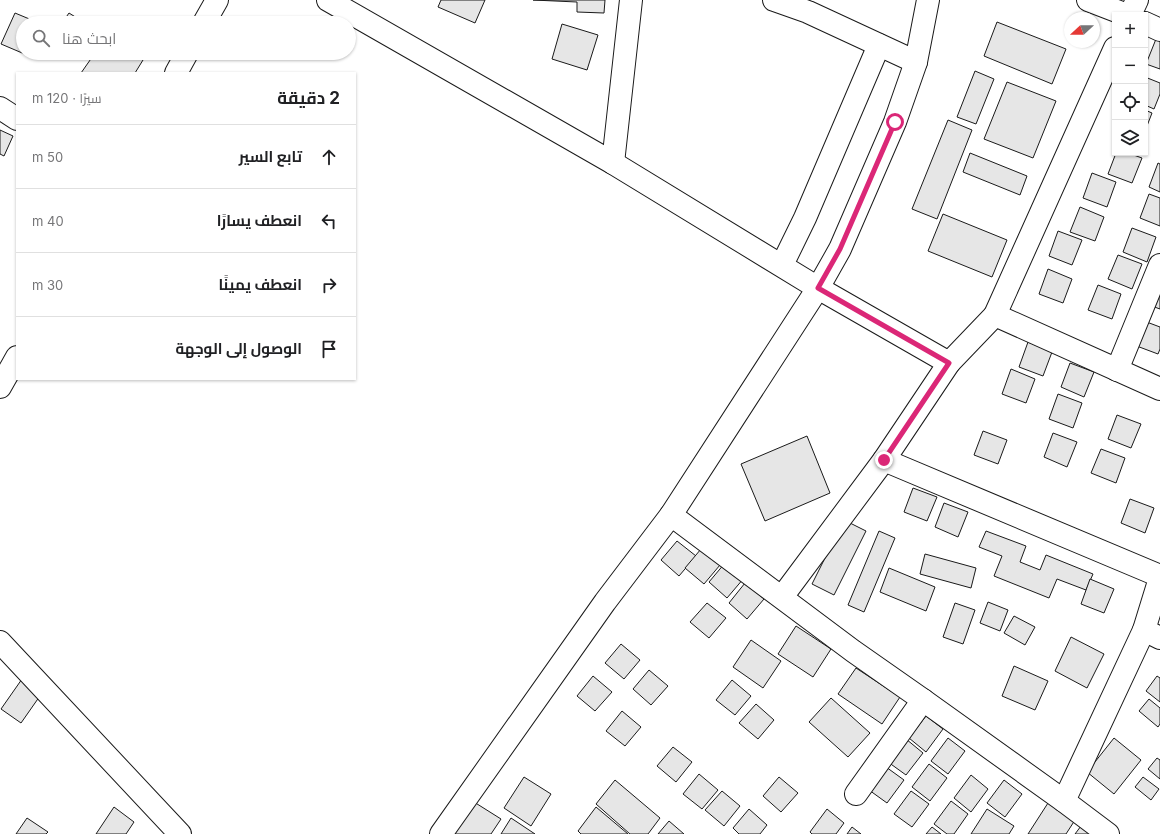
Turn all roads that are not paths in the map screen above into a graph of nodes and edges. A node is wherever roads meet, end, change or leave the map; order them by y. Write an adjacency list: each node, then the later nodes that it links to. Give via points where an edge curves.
1 (217, 0): 10 (street)
2 (328, 0): 20 (street)
3 (631, 0): 20 (street)
4 (774, 0): 13 (street, via 808,12)
5 (928, 0): 16 (street)
6 (1088, 0): 8 (street)
7 (1137, 0): 9 (street)
8 (1121, 12)
9 (1131, 12)
10 (208, 16)
11 (1148, 24): 12 (street)
12 (1160, 30)
13 (879, 44): 16 (street); 22 (street)
14 (1112, 55): 24 (street)
15 (183, 60): 17 (street)
16 (916, 62): 23 (street, via 895,122 840,249)
17 (177, 72)
18 (0, 108): 19 (street)
19 (16, 118)
20 (614, 163): 22 (street)
21 (1160, 265): 27 (street)
22 (782, 266): 23 (street)
23 (818, 288): 26 (street); 31 (street)
24 (995, 315): 26 (street); 27 (street)
25 (16, 359): 28 (street)
26 (949, 363): 30 (street)
27 (1117, 370): 29 (street)
28 (0, 387)
29 (1160, 389)
30 (884, 460): 32 (street); 33 (street)
31 (671, 515): 33 (street); 40 (street, via 605,602)
32 (1160, 577): 34 (street)
33 (782, 597): 36 (street)
34 (1152, 634): 38 (street)
35 (0, 642): 39 (street)
36 (923, 700): 37 (street); 38 (street)
37 (856, 794)
38 (1064, 801): 41 (street)
39 (176, 832)
40 (441, 834)
41 (1108, 834)

